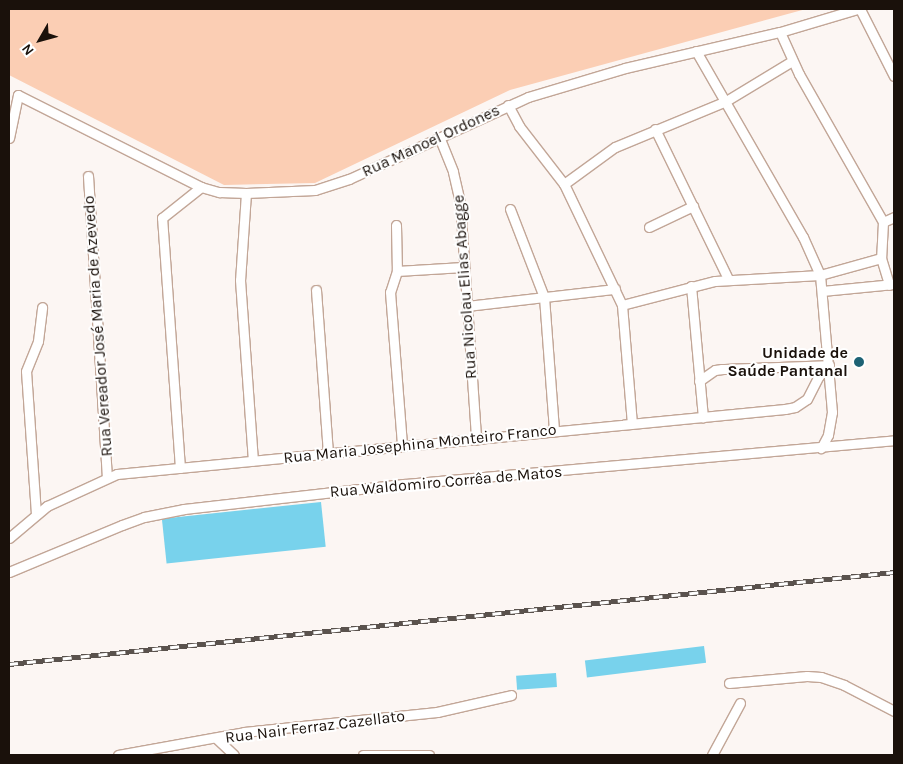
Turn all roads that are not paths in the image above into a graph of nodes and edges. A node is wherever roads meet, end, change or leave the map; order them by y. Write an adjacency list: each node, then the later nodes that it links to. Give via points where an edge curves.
1 (858, 9): 2 (street, Rua Manoel Ordones); 5 (street)
2 (780, 32): 3 (street, Rua Manoel Ordones); 4 (street)
3 (696, 51): 6 (street); 7 (street, Rua Manoel Ordones, via 616,70)
4 (792, 61): 6 (street); 18 (street)
5 (894, 76)
6 (726, 101): 8 (street); 24 (street, via 803,237)
7 (508, 105): 10 (street, Rua Manoel Ordones); 12 (street, via 519,126)
8 (655, 129): 12 (street, via 615,147); 15 (street)
9 (9, 138): 13 (street, Rua Manoel Ordones, via 18,95)
10 (440, 139): 14 (street, Rua Manoel Ordones, via 330,186); 22 (street, Rua Nicolau Elias Abagge, via 459,195)
11 (88, 176): 47 (street, Rua Vereador José Maria de Azevedo)
12 (564, 184): 28 (street)
13 (201, 187): 14 (street, Rua Manoel Ordones, via 219,192); 46 (street, via 162,218)
14 (246, 193): 45 (street, via 240,280)
15 (693, 206): 20 (street); 25 (street)
16 (510, 209): 31 (street)
17 (894, 217): 18 (street)
18 (883, 222): 21 (street)
19 (396, 225): 23 (street)
20 (648, 227)
21 (881, 258): 24 (street); 26 (street)
22 (464, 267): 23 (street); 33 (street, Rua Nicolau Elias Abagge)
23 (397, 271): 42 (street, via 390,297)
24 (820, 275): 25 (street); 30 (street)
25 (728, 279): 27 (street)
26 (892, 285): 30 (street)
27 (691, 286): 32 (street); 36 (street)
28 (614, 289): 31 (street); 32 (street)
29 (316, 290): 44 (street)
30 (822, 291): 35 (street)
31 (544, 297): 33 (street); 39 (street)
32 (622, 305): 38 (street)
33 (466, 306): 40 (street, Rua Nicolau Elias Abagge)
34 (42, 308): 48 (street, via 38,341 26,371)
35 (829, 365): 36 (street, via 722,368); 37 (street, Rua Maria Josephina Monteiro Franco, via 818,377 807,399 795,407); 43 (street, via 832,412)
36 (699, 380): 37 (street)
37 (702, 417): 38 (street, Rua Maria Josephina Monteiro Franco)
38 (632, 424): 39 (street, Rua Maria Josephina Monteiro Franco)
39 (554, 431): 40 (street, Rua Maria Josephina Monteiro Franco)
40 (476, 439): 42 (street, Rua Maria Josephina Monteiro Franco)
41 (894, 440): 43 (street, Rua Waldomiro Corrêa de Matos)
42 (402, 446): 44 (street, Rua Maria Josephina Monteiro Franco)
43 (821, 448): 50 (street, Rua Waldomiro Corrêa de Matos, via 404,484 184,509 144,517)
44 (328, 453): 45 (street, Rua Maria Josephina Monteiro Franco)
45 (253, 460): 46 (street, Rua Maria Josephina Monteiro Franco)
46 (180, 468): 47 (street, Rua Maria Josephina Monteiro Franco)
47 (108, 477): 48 (street, Rua Maria Josephina Monteiro Franco)
48 (36, 514): 49 (street, Rua Maria Josephina Monteiro Franco)
49 (9, 538)
50 (9, 572)
51 (729, 683): 54 (street, via 821,677)
52 (511, 694): 55 (street, Rua Nair Ferraz Cazellato, via 437,712 244,732)
53 (740, 703): 60 (street)
54 (894, 710)
55 (217, 739): 56 (street, Rua Nair Ferraz Cazellato); 57 (street)
56 (118, 755)
57 (234, 755)
58 (363, 755): 59 (street)
59 (428, 755)
60 (712, 755)

